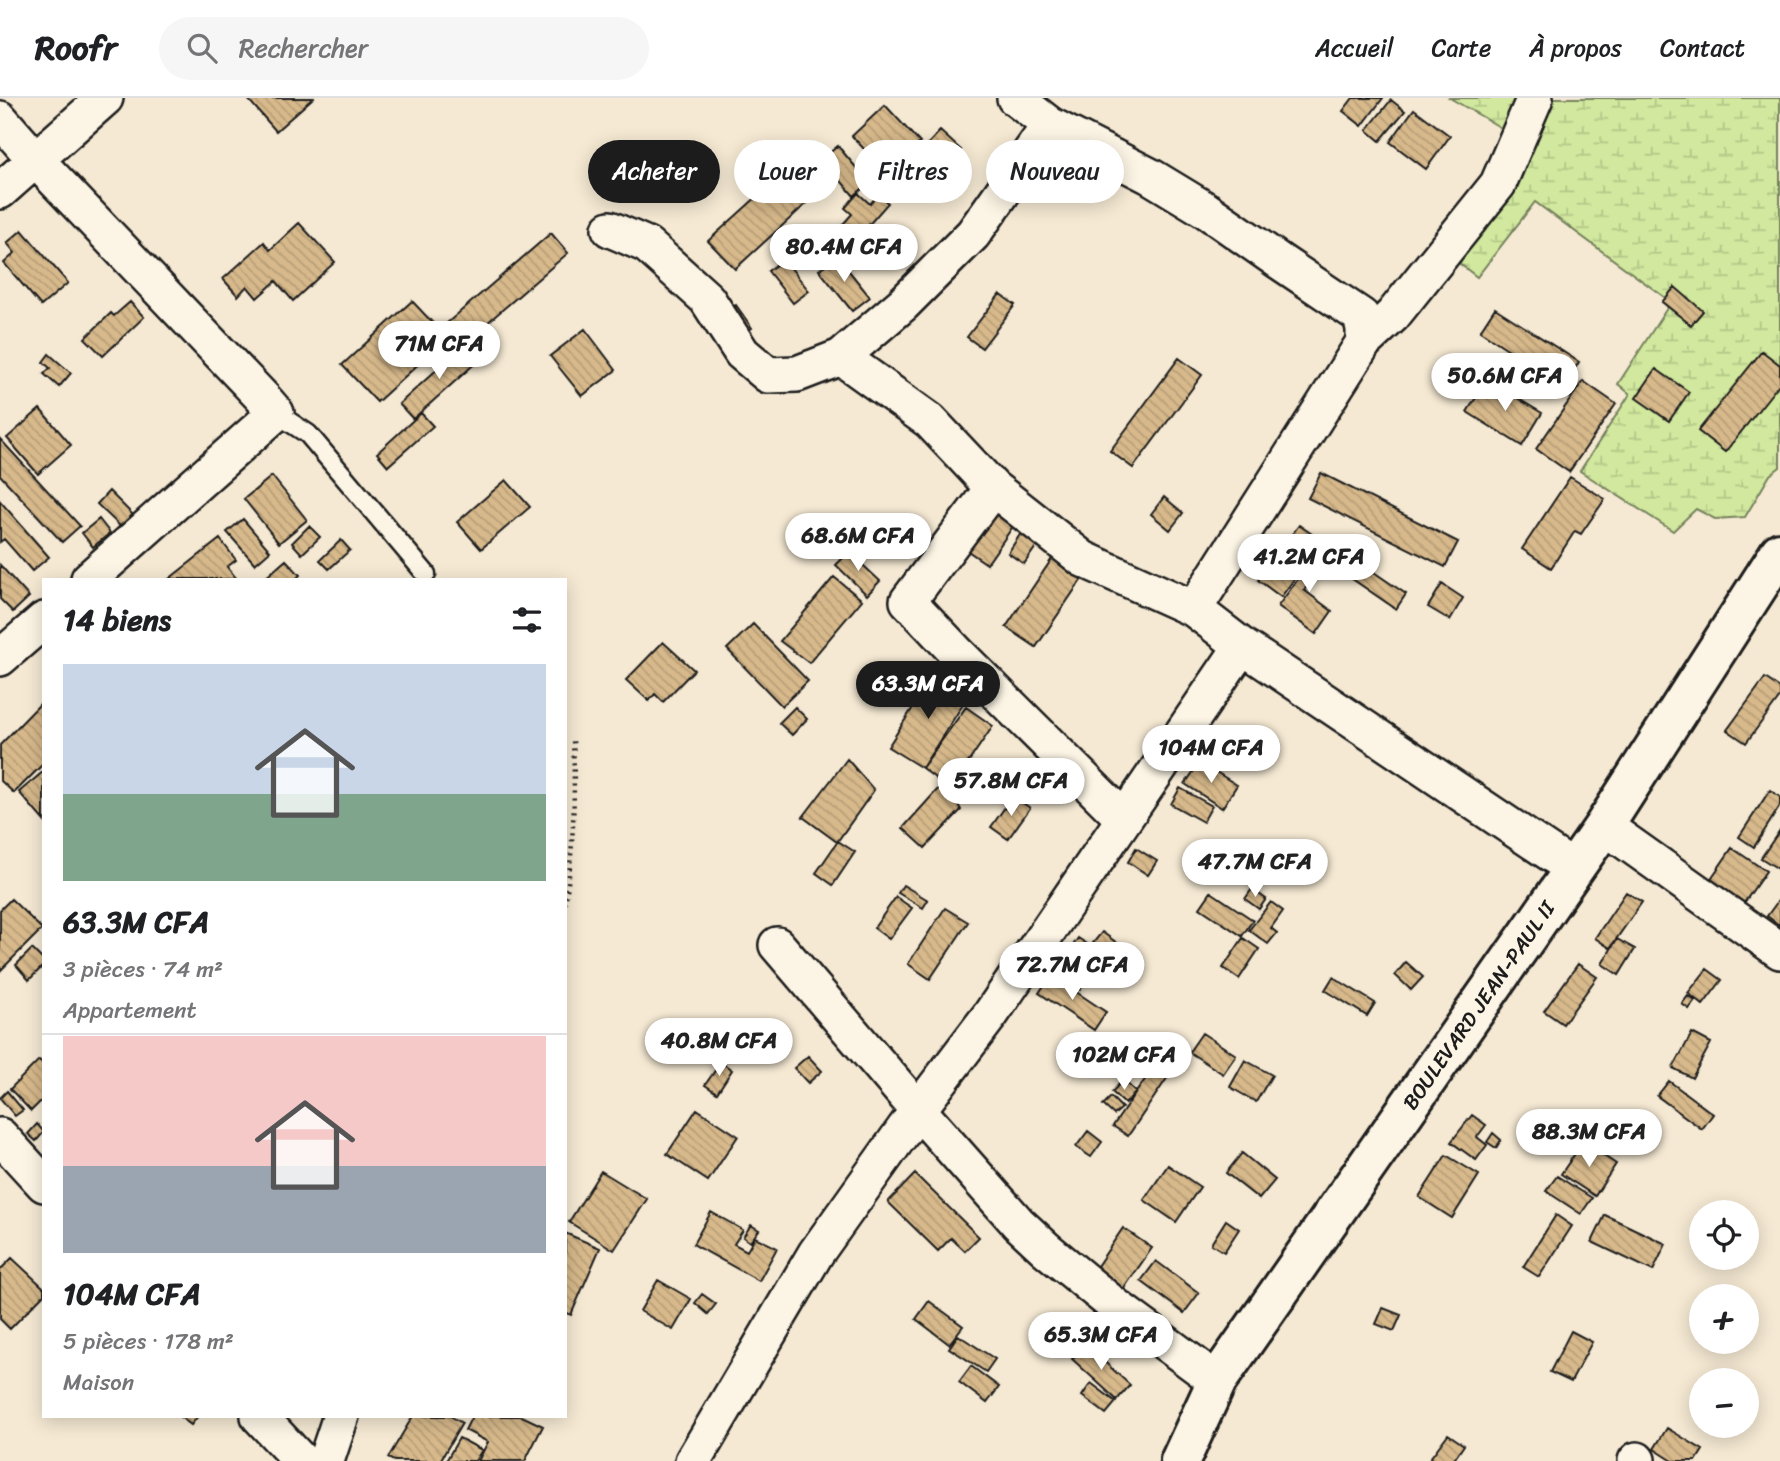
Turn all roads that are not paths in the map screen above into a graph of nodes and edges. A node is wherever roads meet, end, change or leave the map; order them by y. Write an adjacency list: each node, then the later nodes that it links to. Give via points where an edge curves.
1 (105, 98): 6 (street)
2 (1015, 98): 5 (street)
3 (1535, 98): 9 (street, via 1498,184 1392,315)
4 (0, 119): 6 (street)
5 (1050, 125): 9 (street, via 1206,210 1361,316); 10 (street, via 973,234)
6 (35, 159): 7 (street); 11 (street)
7 (0, 191)
8 (610, 229): 10 (street, via 647,245 707,299 742,353 768,375 797,374)
9 (1364, 342): 16 (street)
10 (841, 357): 12 (street, via 930,421)
11 (276, 414): 14 (lane, via 309,434); 15 (street)
12 (993, 488): 16 (street, via 1083,559); 20 (street, via 908,601)
13 (1780, 552): 21 (main road, BOULEVARD JEAN-PAUL II)
14 (426, 574)
15 (90, 578)
16 (1194, 609): 18 (street)
17 (40, 631): 19 (street)
18 (1242, 646): 20 (street); 22 (street)
19 (0, 658)
20 (1124, 819): 25 (street)
21 (1604, 826): 22 (main road, BOULEVARD JEAN-PAUL II); 24 (street)
22 (1574, 869): 28 (main road, BOULEVARD JEAN-PAUL II)
23 (777, 945): 25 (street)
24 (1780, 951)
25 (918, 1110): 28 (street, via 1046,1249); 33 (street, via 816,1253)
26 (0, 1136): 27 (street)
27 (42, 1182)
28 (1217, 1381): 34 (main road, BOULEVARD JEAN-PAUL II)
29 (260, 1418): 31 (street)
30 (340, 1418): 32 (street)
31 (301, 1461)
32 (326, 1461)
33 (693, 1461)
34 (1180, 1461)

